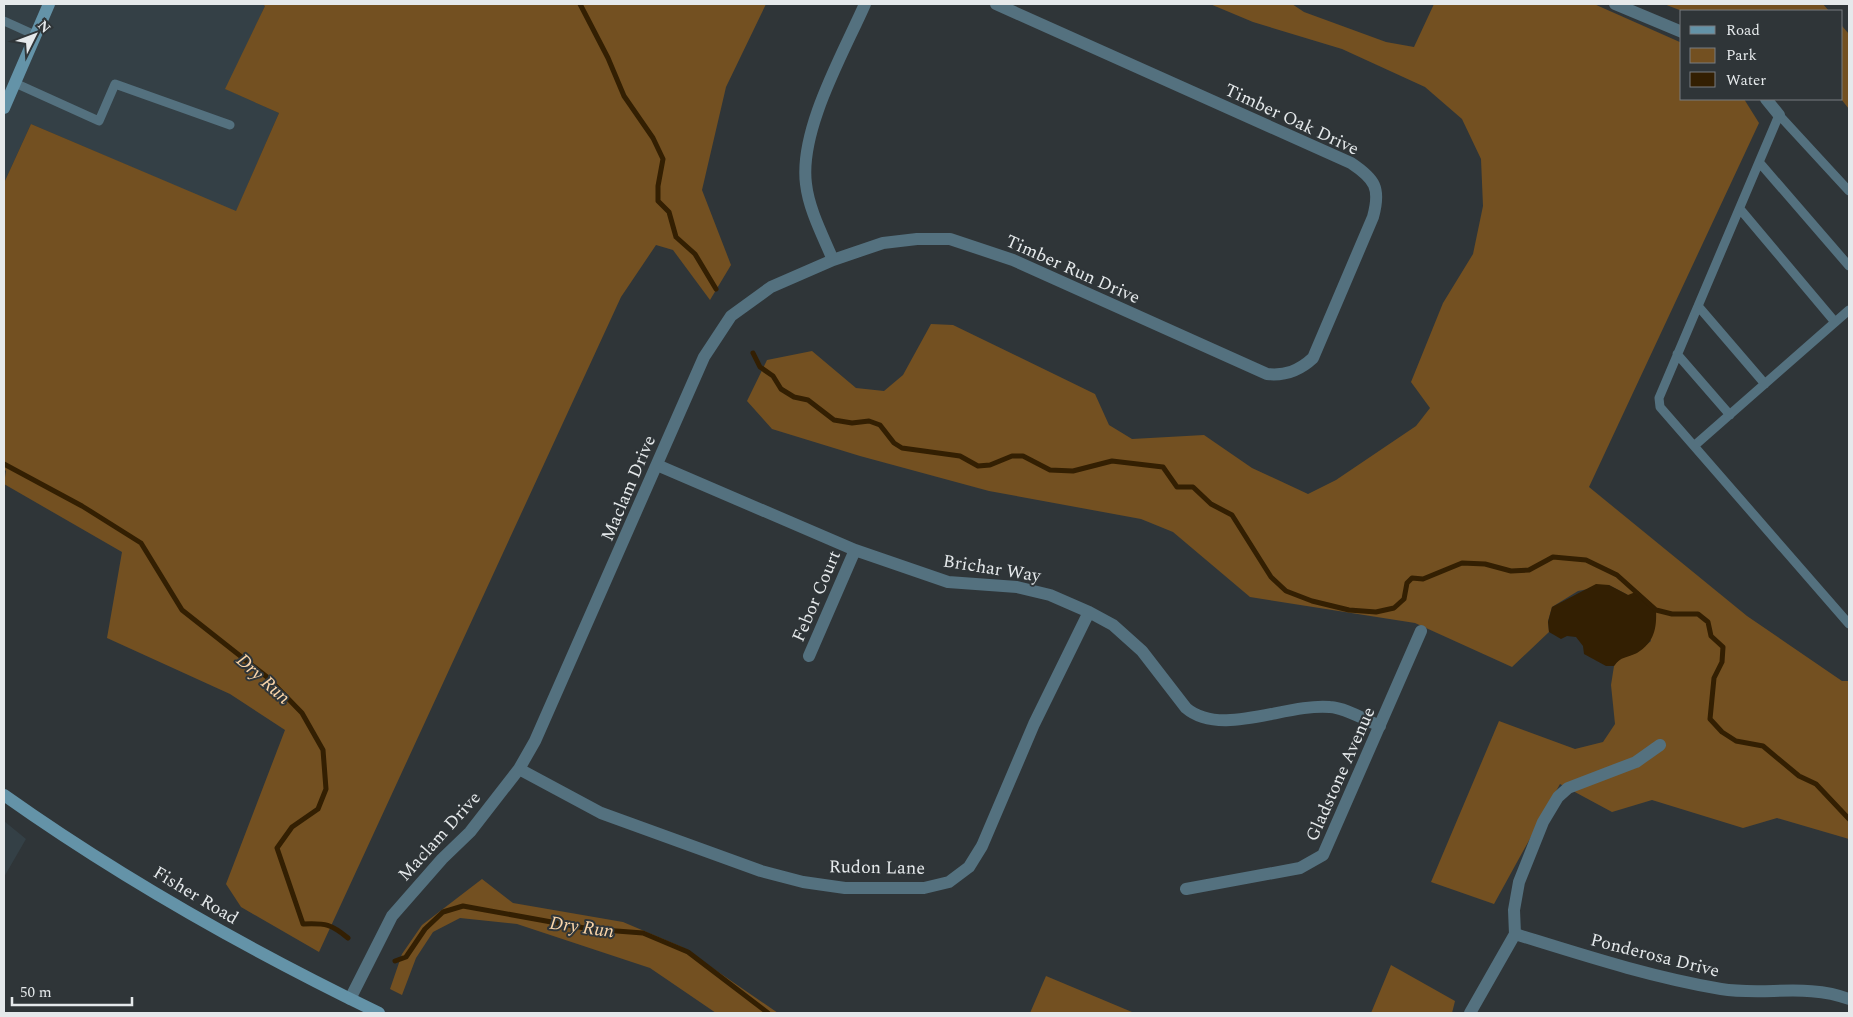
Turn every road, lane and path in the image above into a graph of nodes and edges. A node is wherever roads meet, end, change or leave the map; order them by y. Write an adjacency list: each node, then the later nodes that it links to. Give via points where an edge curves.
1 (49, 4): 7 (main road)
2 (866, 4): 16 (street, via 814,121 804,164 812,207)
3 (996, 4): 22 (street, Timber Oak Drive, via 1350,164 1370,177 1378,200 1373,217 1313,358)
4 (1615, 4): 6 (street)
5 (4, 20): 7 (lane)
6 (1680, 31)
7 (35, 35): 8 (main road)
8 (15, 83): 10 (main road); 12 (lane, via 99,121 115,84)
9 (1767, 100): 11 (street)
10 (4, 108)
11 (1779, 115): 13 (lane); 14 (lane)
12 (230, 125)
13 (1759, 162): 15 (lane); 17 (lane)
14 (1849, 191)
15 (1740, 209): 18 (lane); 20 (lane)
16 (833, 260): 22 (street, Timber Run Drive, via 883,243 950,239 1013,260 1267,374); 26 (street, Maclam Drive, via 771,287 731,316 704,358)
17 (1849, 266)
18 (1698, 306): 21 (lane); 23 (lane)
19 (1849, 310): 20 (lane)
20 (1835, 322): 23 (lane)
21 (1677, 354): 24 (lane); 25 (lane, via 1658,398 1660,407)
22 (1291, 372)
23 (1764, 384): 24 (lane)
24 (1730, 415): 25 (lane)
25 (1694, 446): 29 (lane)
26 (657, 465): 27 (street, Brichar Way); 34 (street, Maclam Drive, via 535,741)
27 (855, 550): 28 (street, Brichar Way, via 948,582 1017,587 1050,595); 31 (street, Febor Court)
28 (1089, 612): 32 (street, Brichar Way, via 1113,625 1142,651 1195,716 1217,722 1310,706 1332,707); 34 (street, Rudon Lane, via 1034,724 982,846 969,867 949,882 924,888 846,888 803,882 761,871 601,813)
29 (1849, 624)
30 (1421, 631): 32 (street, Gladstone Avenue)
31 (809, 656)
32 (1380, 726): 36 (street, Gladstone Avenue, via 1323,855 1300,868)
33 (1660, 745): 37 (street, via 1636,762 1568,788 1558,797 1543,822 1519,882 1514,910)
34 (519, 769): 38 (street, Maclam Drive, via 470,832 392,916)
35 (4, 795): 38 (main road, Fisher Road, via 224,932)
36 (1186, 889)
37 (1515, 934): 39 (street, Ponderosa Drive, via 1636,972 1723,990 1817,990); 41 (street)
38 (350, 999): 40 (main road, Fisher Road)
39 (1849, 999)
40 (379, 1013)
41 (1470, 1013)

